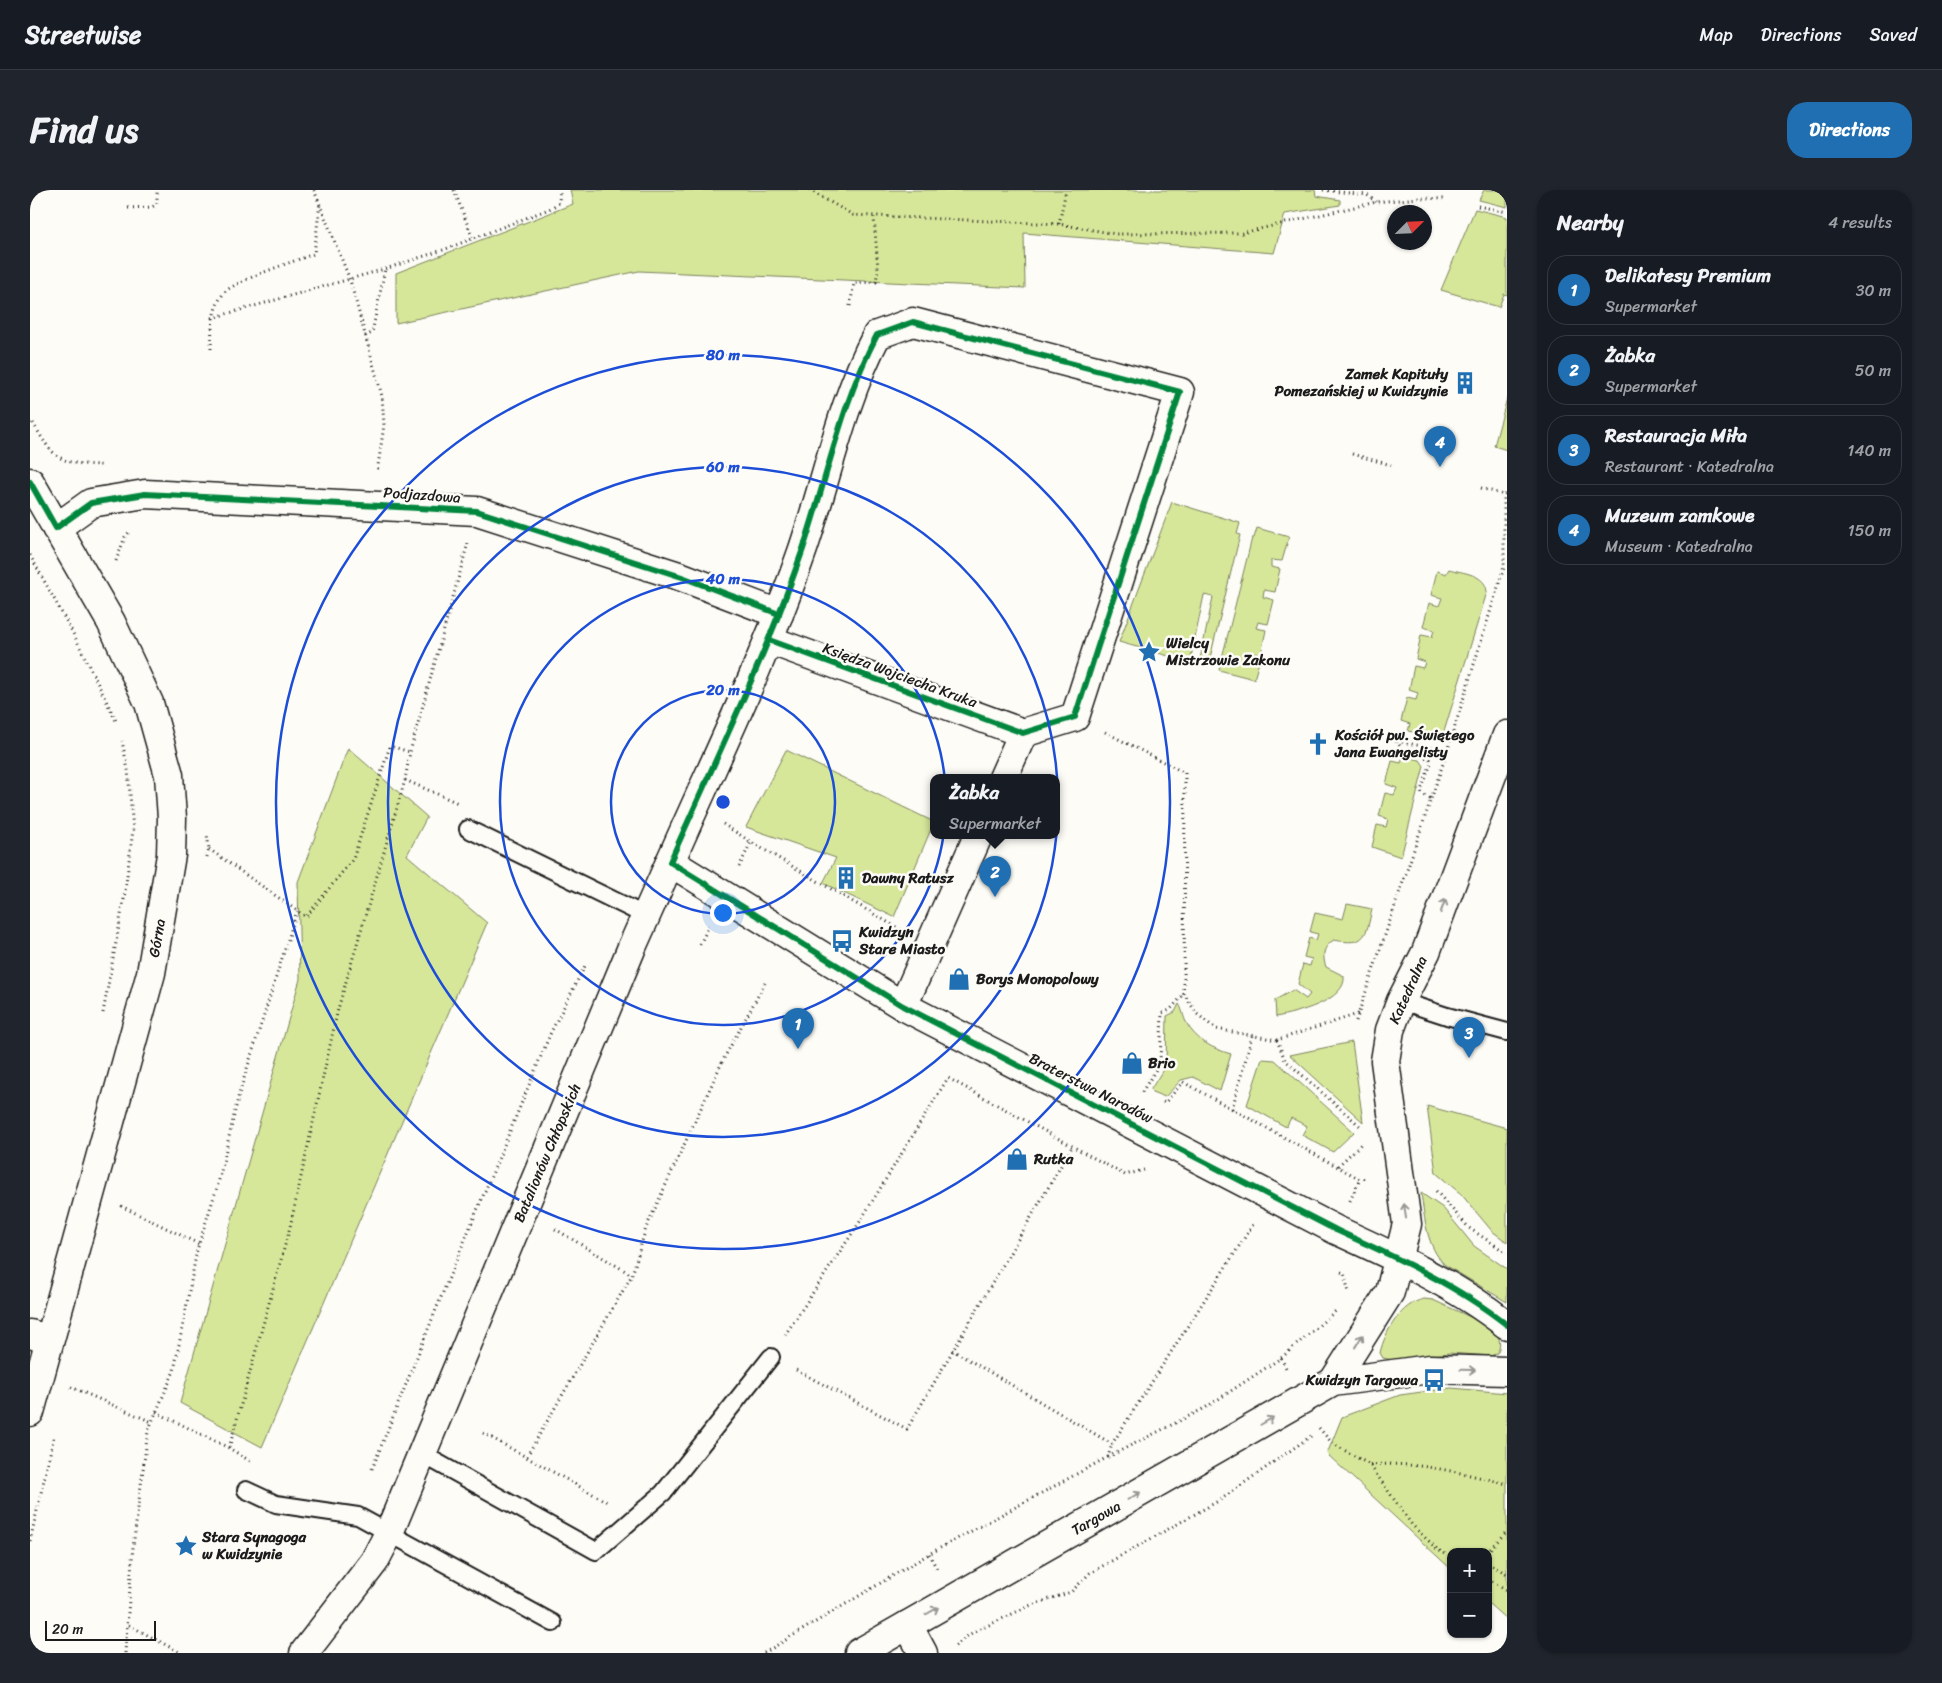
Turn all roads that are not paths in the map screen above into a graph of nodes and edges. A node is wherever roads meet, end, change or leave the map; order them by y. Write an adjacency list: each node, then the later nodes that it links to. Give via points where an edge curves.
1 (30, 482): 2 (street, Górna)
2 (56, 528): 3 (street, Podjazdowa, via 90,503 144,494 477,511 682,576); 17 (street, Górna, via 111,622 149,703 169,775 172,818 171,856 151,973)
3 (779, 614): 4 (street, Batalionów Chłopskich); 5 (street, Batalionów Chłopskich, via 861,365 877,335 913,322 1180,392 1075,717)
4 (769, 640): 5 (street, Księdza Wojciecha Kruka); 10 (street, Batalionów Chłopskich)
5 (1024, 733): 7 (street)
6 (1507, 734): 12 (street, Katedralna, one-way to 6, via 1426,952)
7 (1005, 774)
8 (468, 829): 11 (lane)
9 (977, 839): 13 (street)
10 (670, 862): 11 (street, Batalionów Chłopskich); 13 (street, Braterstwa Narodów)
11 (646, 916): 22 (street, Batalionów Chłopskich)
12 (1401, 1001): 14 (lane); 15 (street, Katedralna, one-way to 12, via 1406,1224 1385,1061 1390,1030)
13 (903, 1006): 15 (street, Braterstwa Narodów, via 1336,1230)
14 (1507, 1032)
15 (1398, 1258): 16 (street, Braterstwa Narodów); 20 (street, Targowa, one-way to 15, via 1390,1292)
16 (1507, 1324)
17 (39, 1336): 21 (street, Górna)
18 (771, 1357): 22 (lane, via 663,1493 596,1551)
19 (1507, 1371): 20 (street, Targowa, one-way to 19, via 1430,1369)
20 (1333, 1382): 26 (street, Targowa, one-way to 20)
21 (30, 1412)
22 (422, 1454): 24 (street, Batalionów Chłopskich)
23 (246, 1490): 24 (lane, via 276,1504 358,1516)
24 (389, 1533): 25 (lane); 27 (street, Batalionów Chłopskich, via 374,1562)
25 (553, 1623)
26 (908, 1625): 28 (street, Targowa); 29 (street)
27 (304, 1653)
28 (859, 1653)
29 (923, 1653)

